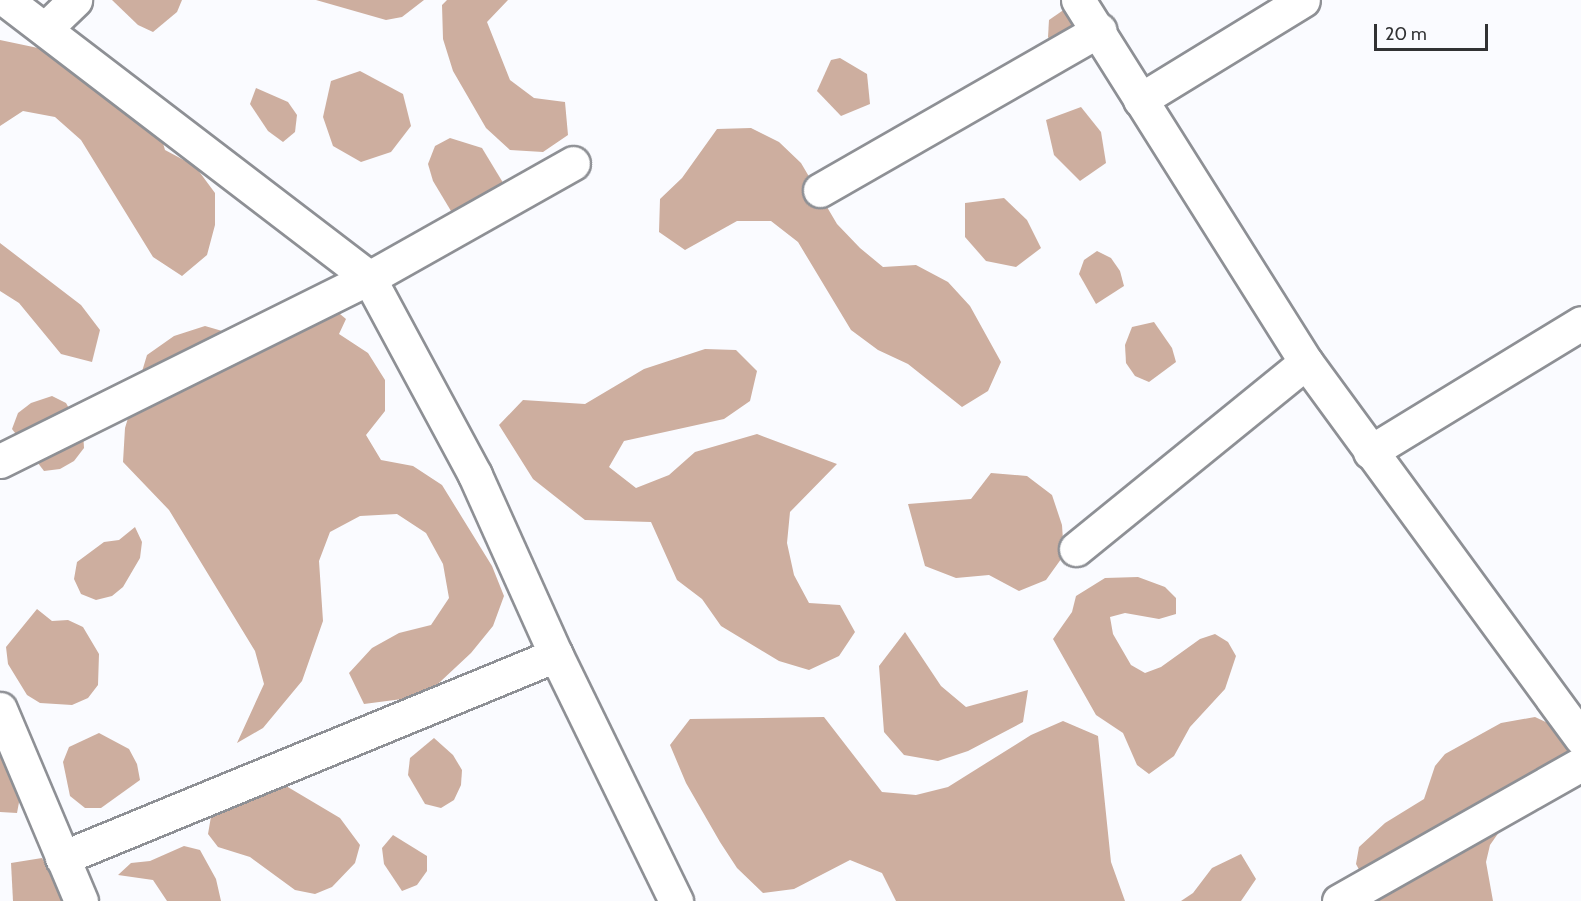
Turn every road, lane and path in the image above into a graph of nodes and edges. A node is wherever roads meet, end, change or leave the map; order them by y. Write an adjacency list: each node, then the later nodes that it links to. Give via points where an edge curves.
1 (6, 0): 5 (street)
2 (75, 0): 5 (street)
3 (1078, 0): 6 (street)
4 (1303, 0): 7 (street)
5 (45, 29): 10 (street)
6 (1099, 30): 7 (street); 9 (street)
7 (1140, 100): 12 (street)
8 (573, 163): 10 (street)
9 (820, 190)
10 (369, 278): 14 (street); 16 (street, via 475,475)
11 (1581, 322): 13 (street)
12 (1306, 362): 13 (street); 15 (street)
13 (1370, 452): 18 (street)
14 (0, 460)
15 (1076, 549)
16 (556, 655): 20 (street); 22 (street)
17 (0, 710): 20 (street)
18 (1581, 738)
19 (1581, 764): 23 (street)
20 (62, 858): 21 (street)
21 (81, 901)
22 (676, 901)
23 (1339, 901)

